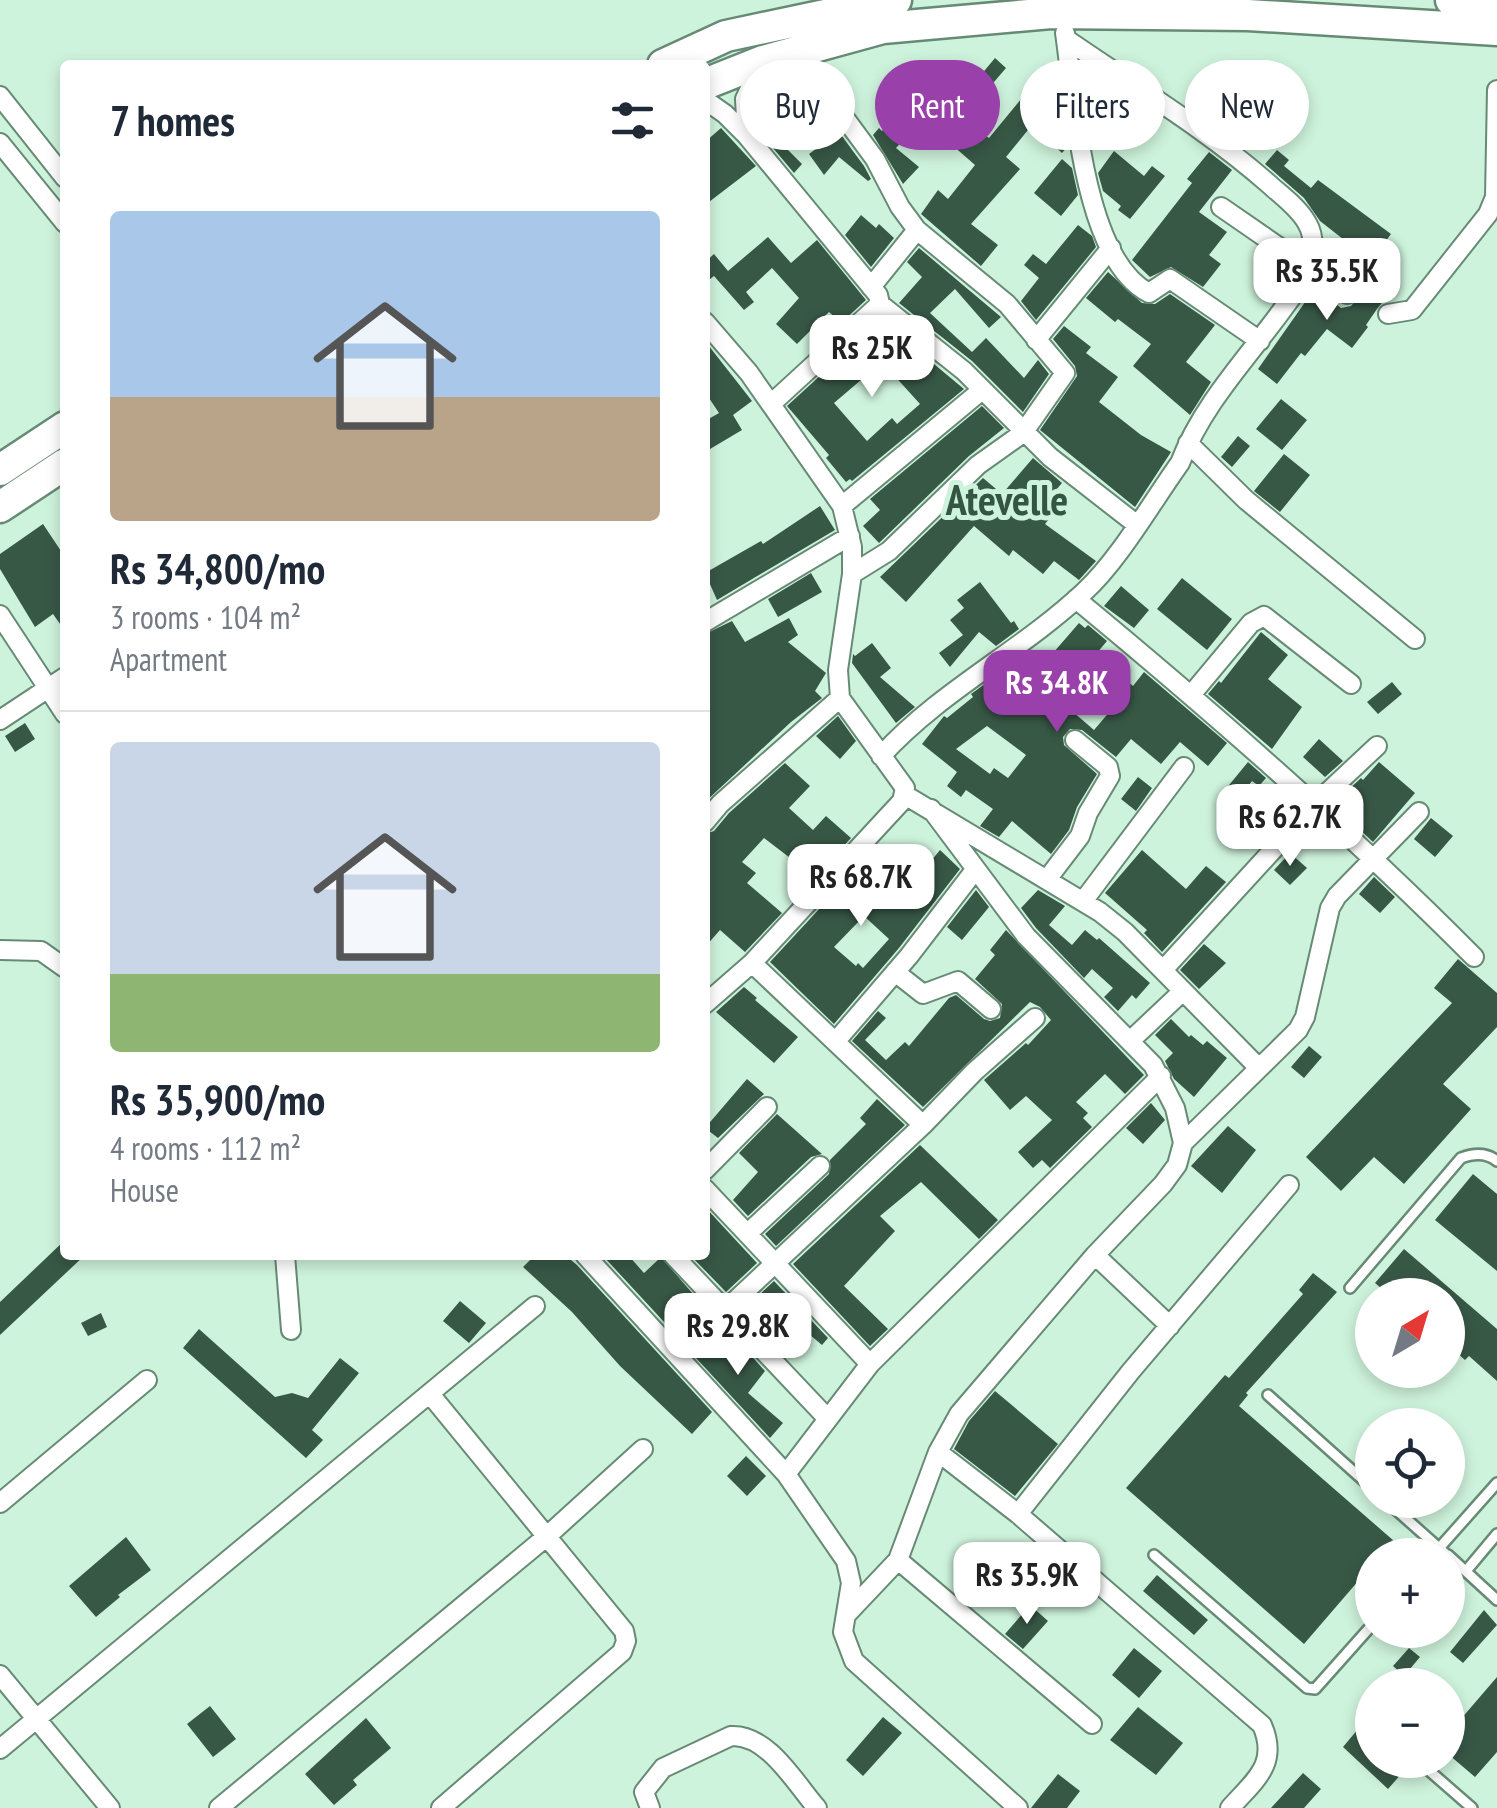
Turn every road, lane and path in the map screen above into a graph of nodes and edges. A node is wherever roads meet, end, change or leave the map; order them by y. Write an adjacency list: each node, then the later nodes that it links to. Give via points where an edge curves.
1 (898, 0): 5 (street); 7 (highway, via 726,36)
2 (1451, 0): 3 (highway)
3 (1494, 9): 4 (highway)
4 (1064, 26): 5 (highway); 21 (street, via 1087,190); 22 (street, via 1291,204 1312,238)
5 (883, 28): 6 (highway)
6 (796, 52): 8 (highway); 20 (street, via 875,159)
7 (674, 60)
8 (767, 60)
9 (740, 70): 10 (highway)
10 (710, 82)
11 (1497, 90): 26 (street, via 1488,214 1412,310)
12 (0, 96): 17 (street)
13 (710, 104): 14 (street)
14 (740, 129)
15 (0, 143): 19 (street)
16 (759, 150): 23 (street)
17 (60, 172)
18 (1221, 207): 22 (street)
19 (60, 217)
20 (917, 230): 23 (street); 28 (street, via 1007,304)
21 (1111, 248): 28 (street); 29 (street, via 1145,292 1170,279)
22 (1311, 269): 24 (street); 29 (street)
23 (871, 286): 25 (street)
24 (1347, 294)
25 (880, 304): 30 (street); 31 (street)
26 (1388, 314)
27 (710, 328): 31 (street)
28 (1036, 340): 33 (street, via 1065,372)
29 (1260, 341): 34 (street)
30 (982, 390): 33 (street); 37 (street)
31 (771, 404): 37 (street)
32 (60, 430): 36 (highway)
33 (1023, 432): 39 (street); 41 (street, via 978,465 889,551)
34 (1188, 443): 39 (street); 45 (street, via 1246,500)
35 (60, 467): 38 (highway)
36 (0, 470)
37 (842, 506): 40 (street)
38 (0, 507)
39 (1136, 524): 42 (street)
40 (850, 536): 41 (street); 44 (street)
41 (852, 574): 50 (street)
42 (1076, 599): 49 (street); 55 (street, via 908,727)
43 (0, 614): 48 (street)
44 (710, 619)
45 (1415, 639)
46 (60, 680): 48 (street)
47 (1351, 684): 49 (street, via 1264,616)
48 (48, 688): 51 (street); 52 (street)
49 (1191, 695): 58 (street)
50 (840, 698): 55 (street); 61 (street)
51 (60, 706)
52 (0, 720)
53 (1075, 740): 64 (street, via 1110,776 1080,836)
54 (1378, 746): 58 (street)
55 (881, 756): 57 (street)
56 (1184, 767): 65 (street)
57 (905, 795): 59 (street); 68 (street)
58 (1315, 804): 62 (street); 70 (street)
59 (931, 809): 63 (street); 64 (street)
60 (1419, 812): 62 (street)
61 (710, 816)
62 (1373, 858): 67 (street); 78 (street, via 1330,908 1298,1030)
63 (975, 870): 71 (street); 77 (street, via 1026,936)
64 (1048, 878): 65 (street)
65 (1084, 900): 70 (street)
66 (0, 950): 69 (street, via 41,951)
67 (1474, 956)
68 (752, 963): 73 (street); 76 (street)
69 (60, 964)
70 (1162, 970): 72 (street)
71 (895, 972): 74 (street, via 923,994 958,981); 76 (street)
72 (1184, 992): 77 (street); 78 (street)
73 (710, 1000)
74 (991, 1009)
75 (1035, 1018): 81 (street)
76 (836, 1041): 81 (street)
77 (1130, 1041): 79 (street)
78 (1259, 1068): 82 (street)
79 (1161, 1076): 82 (street); 100 (street)
80 (767, 1107): 84 (street)
81 (922, 1125): 93 (street)
82 (1183, 1143): 89 (street, via 1177,1165)
83 (1497, 1162): 94 (lane, via 1472,1154 1460,1158)
84 (710, 1165)
85 (820, 1166): 88 (street)
86 (1289, 1185): 97 (street)
87 (710, 1194): 88 (street)
88 (748, 1233): 93 (street)
89 (1096, 1255): 97 (street); 106 (street, via 960,1414)
90 (286, 1260): 98 (street)
91 (590, 1260): 99 (street)
92 (678, 1260): 96 (street)
93 (776, 1263): 96 (street); 100 (street)
94 (1350, 1288)
95 (535, 1306): 102 (street)
96 (725, 1311): 99 (street); 104 (street)
97 (1170, 1326): 111 (street)
98 (291, 1330)
99 (678, 1354): 108 (street)
100 (870, 1364): 104 (street)
101 (146, 1380): 110 (street)
102 (430, 1394): 114 (street); 124 (street)
103 (1268, 1395): 107 (lane)
104 (828, 1419): 108 (street)
105 (644, 1448): 114 (street)
106 (938, 1452): 111 (street); 118 (street)
107 (1355, 1473)
108 (786, 1474): 121 (street, via 846,1561)
109 (1497, 1483): 116 (lane)
110 (0, 1503)
111 (1018, 1514): 134 (street, via 1262,1726 1269,1760)
112 (1405, 1518): 115 (lane)
113 (1497, 1534): 119 (lane)
114 (546, 1537): 129 (street); 130 (street, via 624,1631 622,1652)
115 (1426, 1538)
116 (1454, 1538)
117 (1154, 1555): 122 (lane, via 1307,1688 1315,1690)
118 (898, 1560): 121 (street); 125 (street)
119 (1466, 1572): 120 (lane)
120 (1497, 1600)
121 (846, 1615): 133 (street, via 842,1632 854,1662)
122 (1355, 1644)
123 (0, 1675): 124 (street)
124 (37, 1719): 126 (street); 128 (street)
125 (1092, 1724)
126 (0, 1750)
127 (1438, 1778): 135 (lane)
128 (110, 1808)
129 (219, 1808)
130 (441, 1808)
131 (650, 1808): 132 (street, via 644,1792 663,1768 741,1735 761,1744)
132 (818, 1808)
133 (1018, 1808)
134 (1230, 1808)
135 (1472, 1808)

